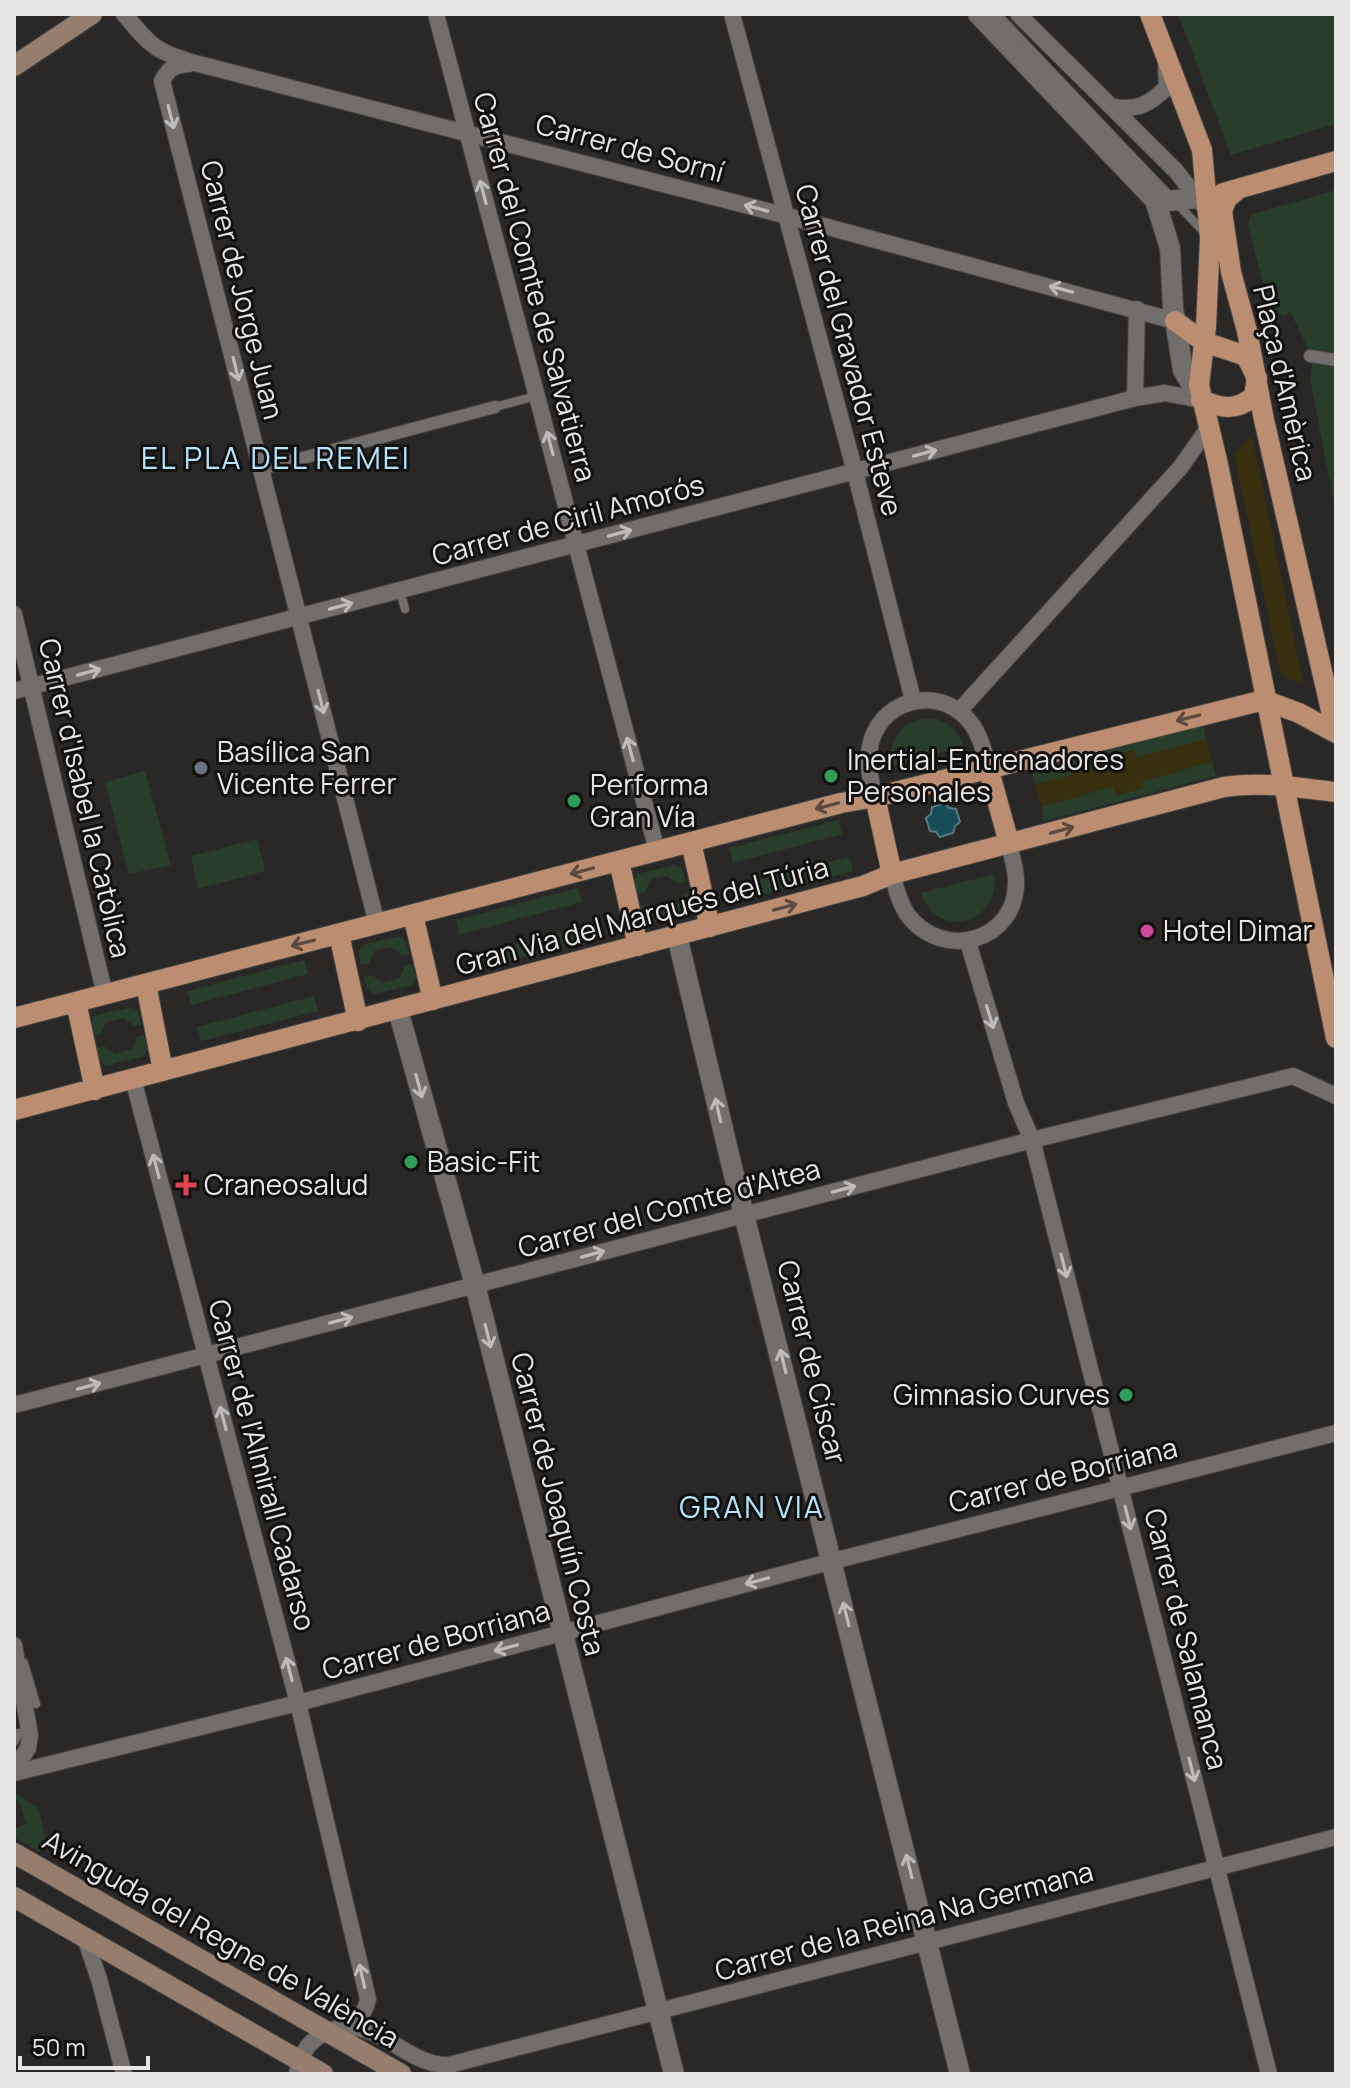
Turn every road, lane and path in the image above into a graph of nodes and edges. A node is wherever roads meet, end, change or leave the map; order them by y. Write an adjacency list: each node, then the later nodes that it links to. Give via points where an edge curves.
1 (92, 14): 11 (main road)
2 (124, 14): 10 (street, Carrer de Sorní, via 156,49)
3 (436, 14): 13 (street, Carrer del Comte de Salvatierra)
4 (732, 14): 19 (street, Carrer del Gravador Esteve)
5 (978, 14): 16 (street)
6 (997, 14): 17 (lane)
7 (1018, 14): 12 (street)
8 (1150, 14): 9 (main road, Plaça d'Amèrica)
9 (1166, 60): 12 (street, via 1167,87 1150,103); 18 (main road, Plaça d'Amèrica, via 1200,140)
10 (195, 63): 13 (street, Carrer de Sorní); 33 (street, Carrer de Jorge Juan, one-way to 33, via 177,65 162,81)
11 (14, 66)
12 (1113, 107): 18 (street)
13 (468, 132): 19 (street, Carrer de Sorní, one-way to 13); 28 (street, Carrer del Comte de Salvatierra, one-way to 13)
14 (1336, 161): 15 (main road)
15 (1242, 189): 18 (main road); 21 (main road, Plaça d'Amèrica, via 1227,198 1222,211)
16 (1155, 200): 17 (street); 23 (street, Plaça d'Amèrica, via 1170,248)
17 (1176, 201): 18 (street); 20 (lane)
18 (1205, 203): 20 (main road, Plaça d'Amèrica); 21 (street)
19 (787, 216): 22 (street, Carrer de Sorní, one-way to 19); 34 (street, Carrer del Gravador Esteve)
20 (1210, 238): 21 (lane); 24 (main road, Plaça d'Amèrica)
21 (1231, 272): 27 (main road, Plaça d'Amèrica)
22 (1137, 309): 23 (street); 29 (street)
23 (1175, 321): 24 (main road); 30 (street, Plaça d'Amèrica, via 1183,370)
24 (1204, 342): 27 (main road, via 1242,353); 30 (main road, Plaça d'Amèrica)
25 (1310, 356): 26 (street)
26 (1336, 360)
27 (1257, 378): 30 (main road, via 1254,396 1241,406 1223,408); 45 (main road, Plaça d'Amèrica)
28 (537, 396): 31 (lane); 35 (street, Carrer del Comte de Salvatierra, one-way to 28)
29 (1135, 398): 30 (street, via 1165,393); 34 (street, Carrer de Ciril Amorós, one-way to 29)
30 (1201, 400): 32 (main road, Plaça d'Amèrica)
31 (495, 407): 33 (street)
32 (1209, 427): 43 (main road, Plaça d'Amèrica); 44 (street, via 1180,468)
33 (261, 469): 39 (street, Carrer de Jorge Juan)
34 (855, 472): 35 (street, Carrer de Ciril Amorós, one-way to 34); 42 (street, Carrer del Gravador Esteve)
35 (576, 544): 36 (street, Carrer de Ciril Amorós); 52 (street, Carrer del Comte de Salvatierra, one-way to 35)
36 (400, 591): 37 (lane); 39 (street, Carrer de Ciril Amorós, one-way to 36)
37 (405, 609)
38 (14, 614): 40 (street, Carrer d'Isabel la Catòlica)
39 (299, 617): 40 (street, Carrer de Ciril Amorós, one-way to 39); 56 (street, Carrer de Jorge Juan, one-way to 56)
40 (33, 686): 41 (street, Carrer de Ciril Amorós); 64 (street, Carrer d'Isabel la Catòlica)
41 (14, 691)
42 (913, 700): 44 (street); 49 (street, via 883,716 876,728 869,759)
43 (1264, 700): 45 (main road, Plaça d'Amèrica); 46 (main road, Gran Via del Marqués del Túria, one-way to 46); 47 (main road, Plaça d'Amèrica)
44 (959, 711): 46 (street, via 975,728)
45 (1336, 733)
46 (988, 767): 49 (main road, Gran Via del Marqués del Túria); 51 (main road)
47 (1285, 785): 48 (main road); 51 (main road, Gran Via del Marqués del Túria, one-way to 47, via 1224,787); 63 (main road, Plaça d'Amèrica)
48 (1336, 792)
49 (875, 797): 50 (main road, Gran Via del Marqués del Túria, one-way to 50); 54 (main road)
50 (691, 842): 52 (main road, Gran Via del Marqués del Túria); 57 (main road)
51 (1009, 843): 54 (main road, Gran Via del Marqués del Túria); 60 (street, via 1017,882 1009,911 992,931)
52 (657, 851): 53 (main road, Gran Via del Marqués del Túria)
53 (619, 861): 55 (main road, Gran Via del Marqués del Túria, one-way to 55); 61 (main road)
54 (892, 874): 57 (main road, Gran Via del Marqués del Túria, one-way to 54); 60 (street, via 902,905 920,927 951,942)
55 (413, 915): 56 (main road, Gran Via del Marqués del Túria); 65 (main road)
56 (377, 924): 58 (main road, Gran Via del Marqués del Túria)
57 (710, 927): 59 (main road, Gran Via del Marqués del Túria)
58 (339, 934): 62 (main road, Gran Via del Marqués del Túria, one-way to 62); 69 (main road)
59 (677, 936): 61 (main road, Gran Via del Marqués del Túria); 77 (street, Carrer de Císcar, one-way to 59)
60 (968, 942): 76 (street, Carrer de Salamanca, one-way to 76)
61 (638, 946): 65 (main road, Gran Via del Marqués del Túria)
62 (146, 984): 64 (main road, Gran Via del Marqués del Túria); 71 (main road)
63 (1331, 993): 70 (main road, Plaça d'Amèrica)
64 (105, 995): 66 (main road, Gran Via del Marqués del Túria)
65 (433, 1000): 67 (main road, Gran Via del Marqués del Túria)
66 (76, 1002): 68 (main road, Gran Via del Marqués del Túria); 73 (main road)
67 (398, 1010): 69 (main road, Gran Via del Marqués del Túria); 78 (street, Carrer de Joaquín Costa, one-way to 78)
68 (14, 1018)
69 (358, 1021): 71 (main road, Gran Via del Marqués del Túria)
70 (1336, 1038)
71 (163, 1071): 72 (main road, Gran Via del Marqués del Túria)
72 (133, 1079): 73 (main road, Gran Via del Marqués del Túria); 79 (street, Carrer de l'Almirall Cadarso, one-way to 72)
73 (95, 1090): 75 (main road, Gran Via del Marqués del Túria)
74 (1336, 1096): 76 (street, Carrer del Comte d'Altea, via 1293,1076)
75 (14, 1110)
76 (1032, 1140): 77 (street, Carrer del Comte d'Altea, one-way to 76); 82 (street, Carrer de Salamanca, one-way to 82)
77 (746, 1214): 78 (street, Carrer del Comte d'Altea, one-way to 77); 83 (street, Carrer de Císcar, one-way to 77)
78 (475, 1285): 79 (street, Carrer del Comte d'Altea, one-way to 78); 84 (street, Carrer de Joaquín Costa, one-way to 84)
79 (206, 1355): 80 (street, Carrer del Comte d'Altea, one-way to 79); 86 (street, Carrer de l'Almirall Cadarso, one-way to 79)
80 (14, 1405)
81 (1336, 1433): 82 (street, Carrer de Borriana)
82 (1120, 1488): 83 (street, Carrer de Borriana); 93 (street, Carrer de Salamanca, one-way to 93)
83 (833, 1561): 84 (street, Carrer de Borriana, one-way to 84); 96 (street, Carrer de Císcar, one-way to 83)
84 (562, 1633): 86 (street, Carrer de Borriana, one-way to 86); 97 (street, Carrer de Joaquín Costa)
85 (14, 1648): 87 (lane, via 23,1658); 90 (street, via 30,1735)
86 (298, 1703): 90 (street, Carrer de Borriana); 98 (street, Carrer de l'Almirall Cadarso, one-way to 86, via 364,2011 368,1999)
87 (36, 1704)
88 (19, 1733): 89 (lane)
89 (14, 1742)
90 (14, 1772)
91 (1336, 1837): 93 (street, Carrer de la Reina Na Germana)
92 (14, 1853): 98 (main road, Avinguda del Regne de València)
93 (1217, 1867): 96 (street, Carrer de la Reina Na Germana); 108 (street, Carrer de Salamanca)
94 (14, 1897): 95 (main road)
95 (85, 1938): 101 (main road); 102 (street)
96 (927, 1942): 97 (street, Carrer de la Reina Na Germana); 107 (street, Carrer de Císcar)
97 (658, 2012): 99 (street, Carrer de la Reina Na Germana); 106 (street, Carrer de Joaquín Costa)
98 (334, 2032): 100 (street, Avinguda del Regne de València, via 362,2028 421,2061); 101 (street, via 314,2040); 104 (main road, Avinguda del Regne de València)
99 (486, 2056): 100 (street, Carrer de la Reina Na Germana); 105 (street, Carrer de la Reina Na Germana)
100 (440, 2065)
101 (298, 2068): 103 (main road)
102 (124, 2074)
103 (323, 2074)
104 (401, 2074)
105 (465, 2074)
106 (674, 2074)
107 (960, 2074)
108 (1269, 2074)

